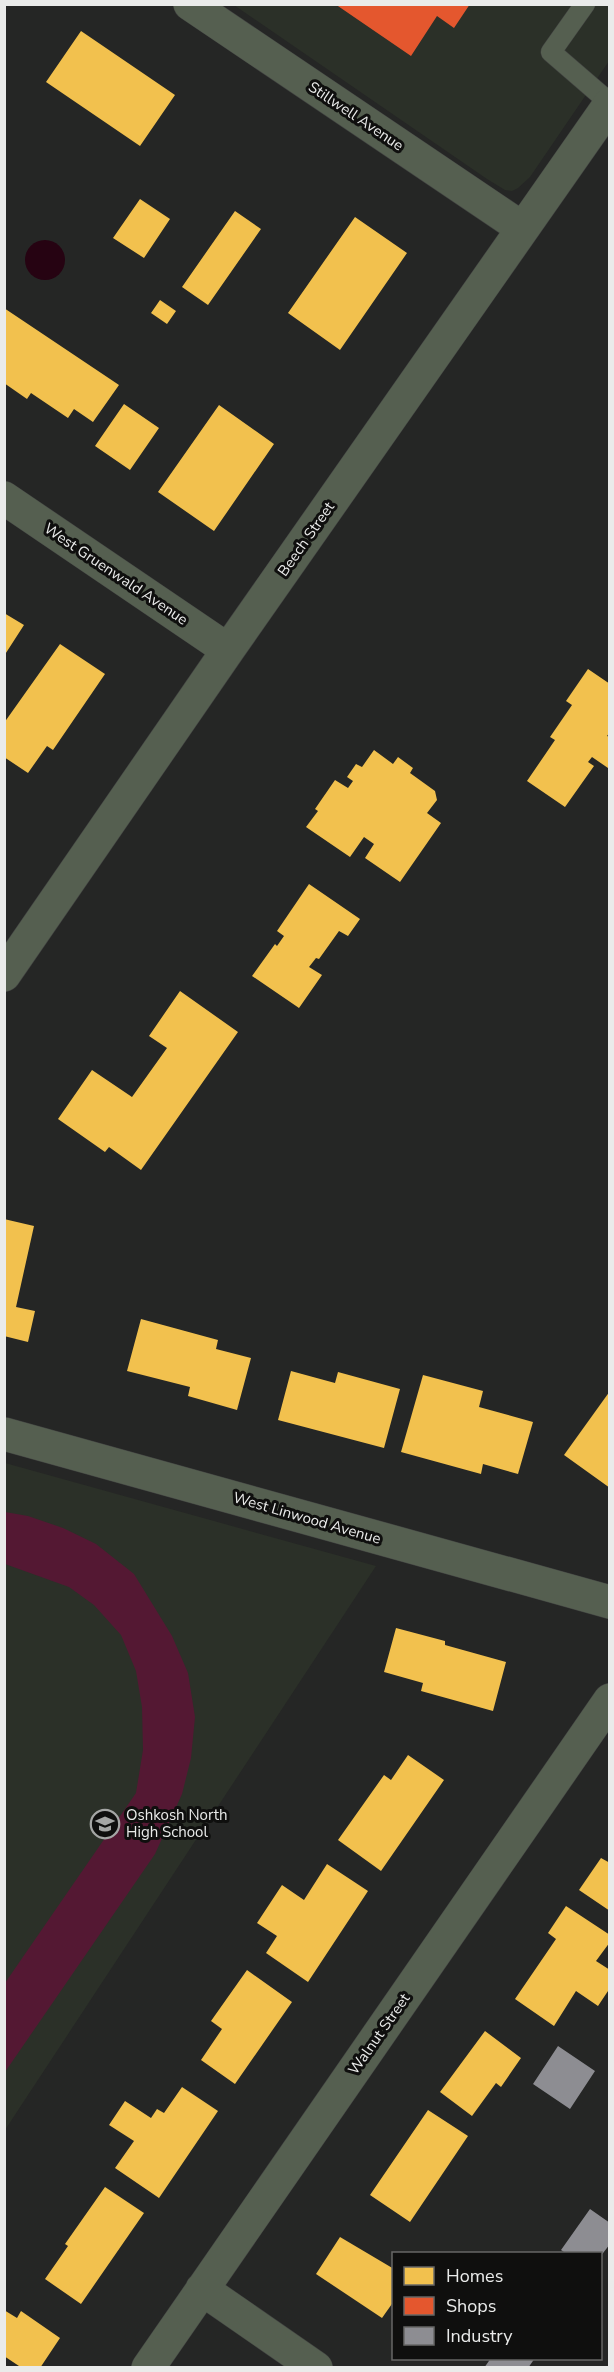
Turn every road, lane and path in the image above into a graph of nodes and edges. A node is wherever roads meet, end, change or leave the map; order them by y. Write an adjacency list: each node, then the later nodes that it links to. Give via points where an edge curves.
1 (190, 4): 4 (street, Stillwell Avenue)
2 (585, 4): 3 (lane, via 551,52)
3 (609, 104): 4 (street, Beech Street)
4 (522, 228): 6 (street, Beech Street)
5 (4, 498): 6 (street, West Gruenwald Avenue)
6 (228, 650): 7 (street, Beech Street)
7 (4, 975)
8 (4, 1434): 9 (street, West Linwood Avenue)
9 (609, 1602)
10 (609, 1700): 11 (street, Walnut Street)
11 (202, 2289): 12 (street, Walnut Street); 13 (street)
12 (148, 2367)
13 (316, 2367)

